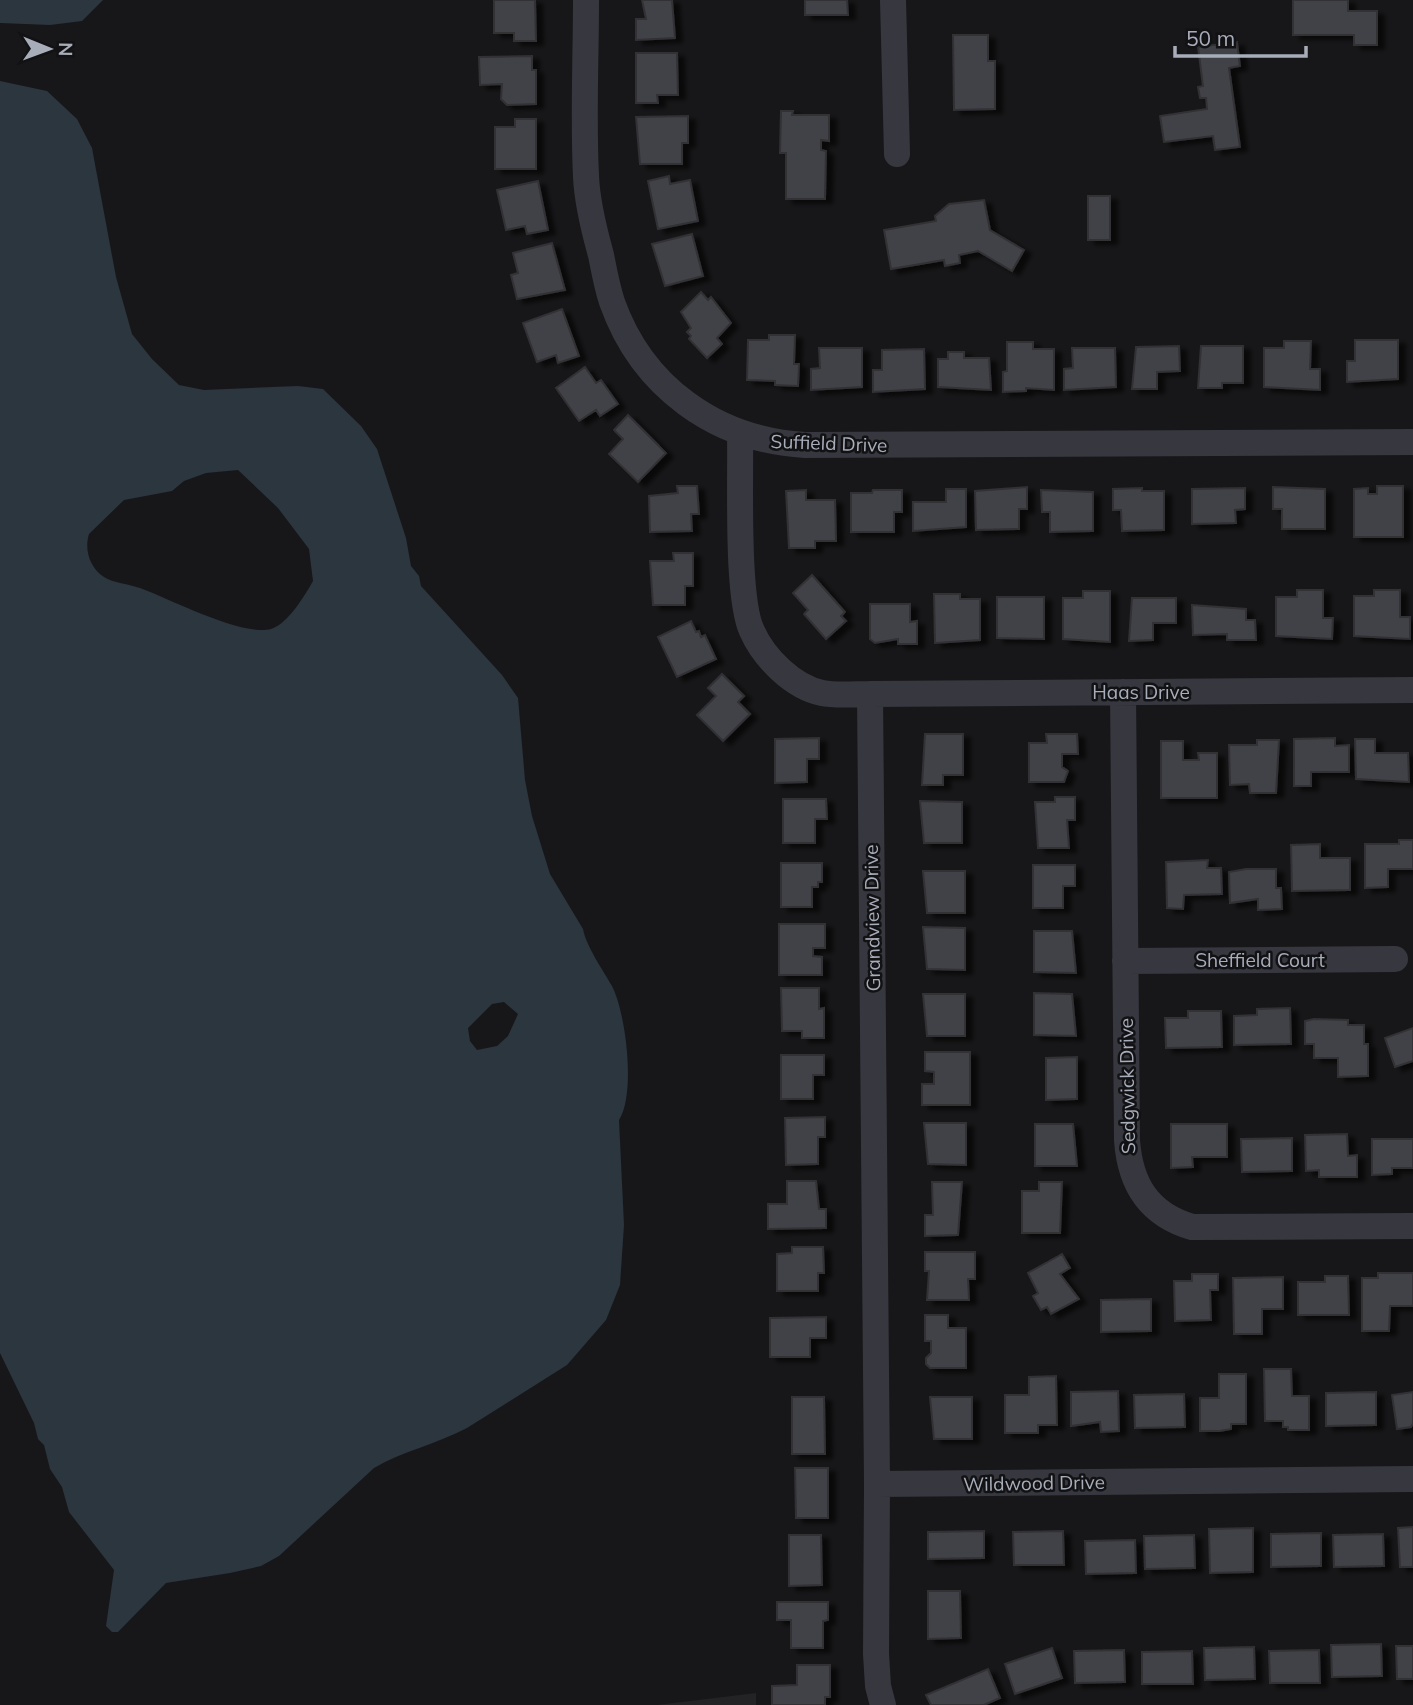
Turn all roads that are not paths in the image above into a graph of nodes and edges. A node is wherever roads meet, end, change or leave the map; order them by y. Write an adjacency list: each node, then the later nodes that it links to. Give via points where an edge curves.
1 (586, 0): 4 (street, Suffield Drive, via 586,179 612,302 635,349 663,385 695,410)
2 (893, 0): 3 (street)
3 (897, 154)
4 (740, 435): 5 (street, Suffield Drive, via 805,445); 8 (street, via 744,590 751,630 791,679 822,693)
5 (1413, 442)
6 (1413, 690): 7 (street, Haas Drive)
7 (1123, 691): 8 (street, Haas Drive); 10 (street, Sedgwick Drive)
8 (870, 694): 13 (street, Grandview Drive)
9 (1395, 959): 10 (street, Sheffield Court)
10 (1125, 961): 11 (street, Sedgwick Drive, via 1128,1160 1141,1195 1152,1206 1192,1227)
11 (1413, 1226)
12 (1413, 1479): 13 (street, Wildwood Drive)
13 (877, 1484): 14 (street, via 876,1654)
14 (883, 1705)

